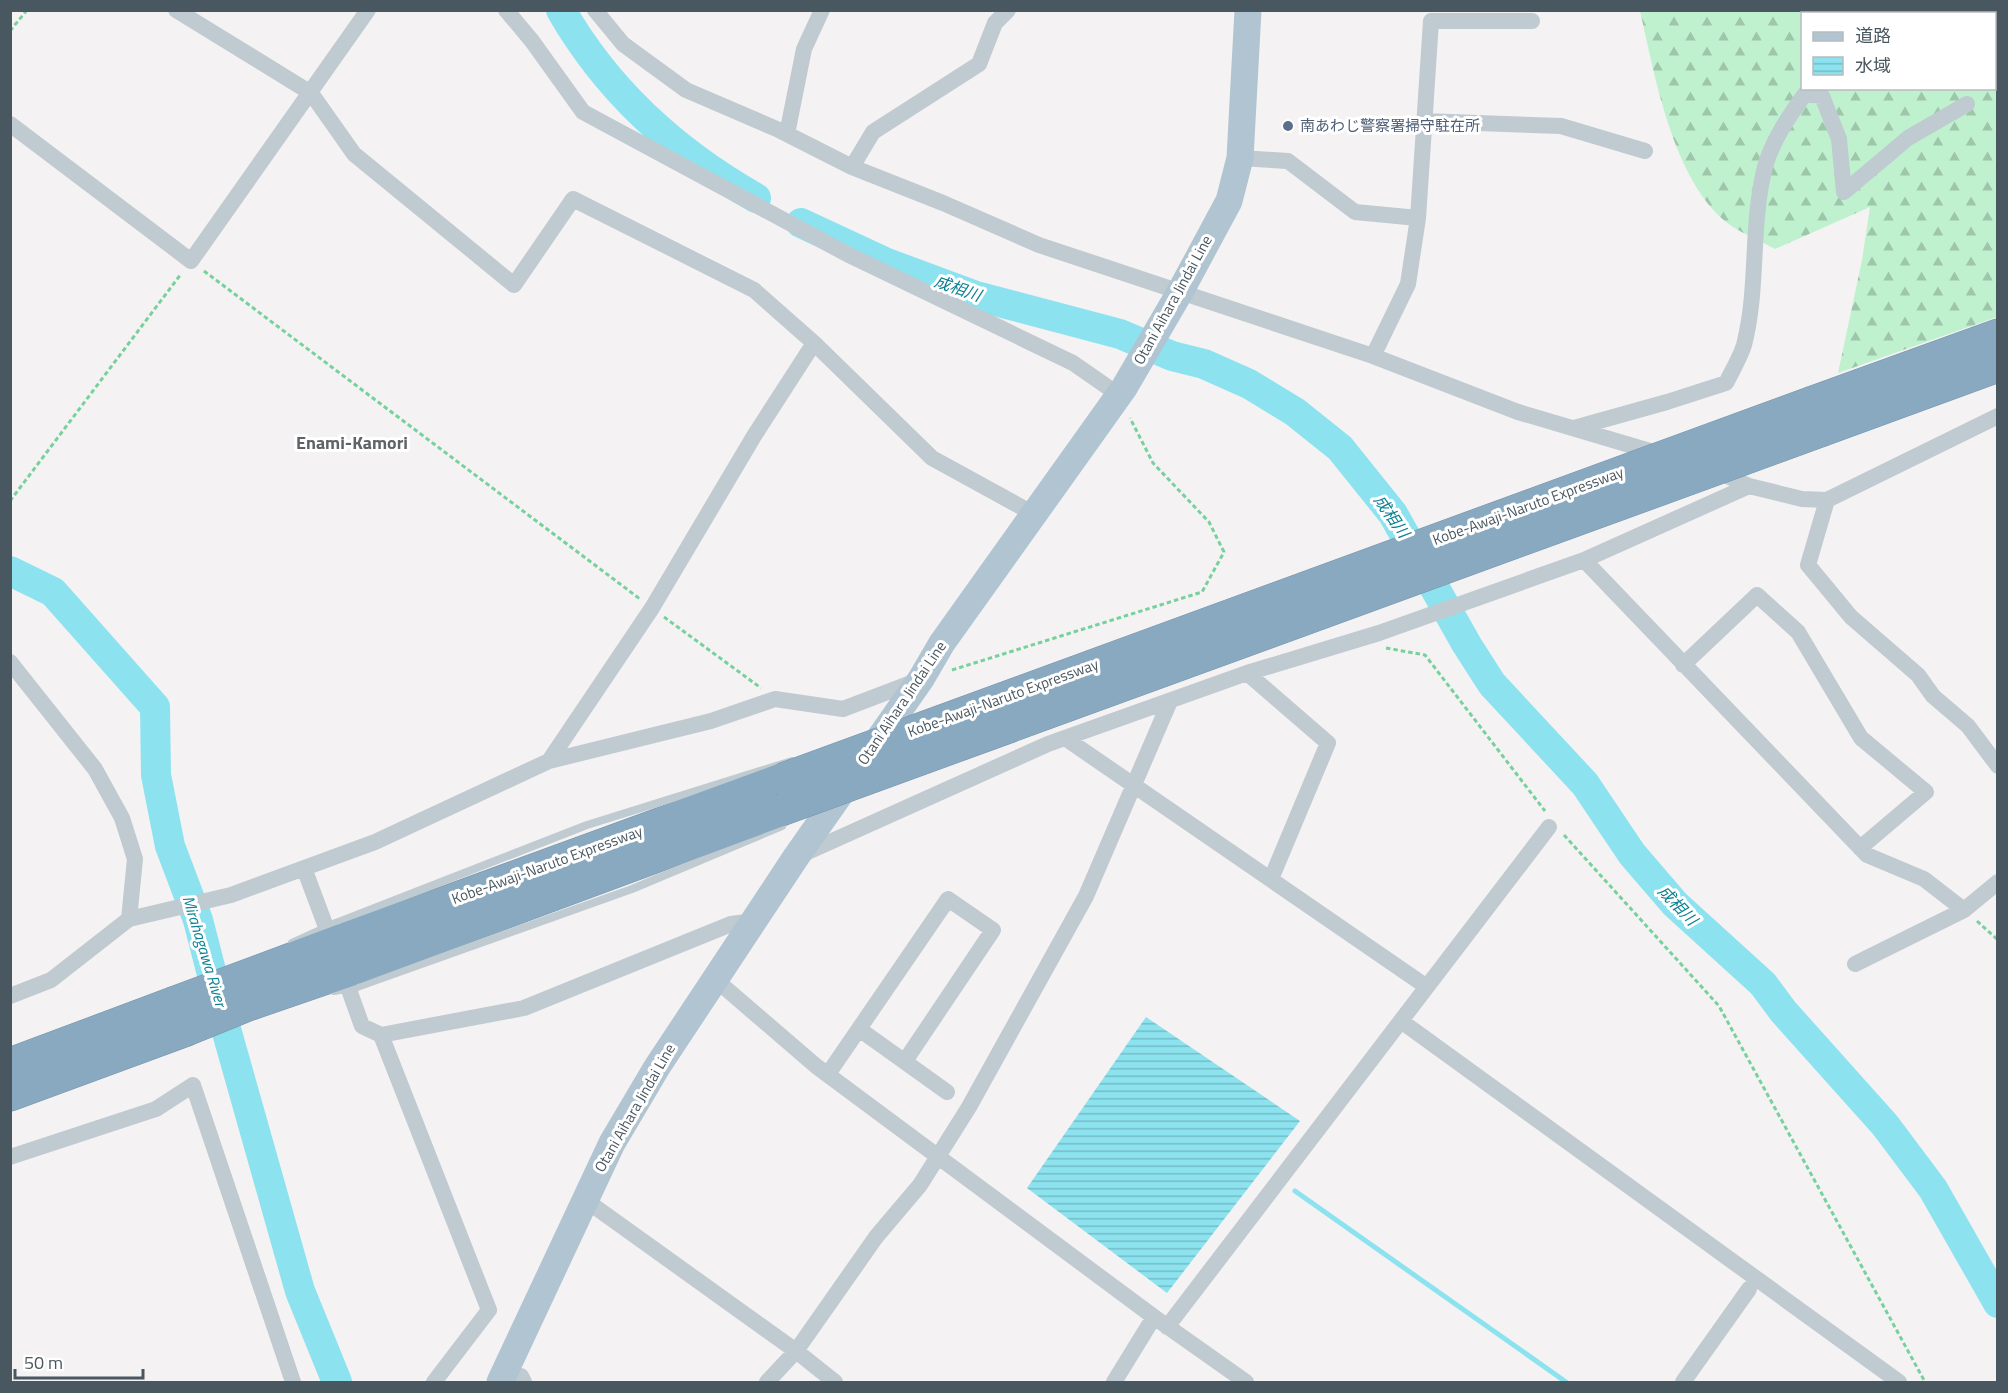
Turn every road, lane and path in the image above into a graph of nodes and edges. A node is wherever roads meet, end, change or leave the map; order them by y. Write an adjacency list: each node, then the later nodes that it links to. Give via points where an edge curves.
1 (27, 10): 11 (path)
2 (176, 10): 12 (street)
3 (368, 10): 12 (street)
4 (506, 10): 27 (street, via 583,112 847,255 1073,363)
5 (596, 10): 16 (street, via 623,44 686,90)
6 (822, 10): 16 (street, via 804,49)
7 (1008, 10): 19 (street, via 995,23 979,64 873,132)
8 (1248, 10): 18 (main road, Otani Aihara Jindai Line)
9 (1431, 16): 10 (street); 14 (street)
10 (1532, 21)
11 (10, 32)
12 (311, 93): 21 (street); 24 (street, via 354,154 514,285 573,199 753,290)
13 (1967, 104): 30 (street, via 1908,138 1844,192 1839,139 1827,107 1822,96 1805,94 1787,117 1766,164 1759,194 1755,277 1743,347 1726,383)
14 (1423, 121): 17 (street, via 1561,126); 20 (street)
15 (10, 124): 21 (street)
16 (787, 134): 19 (street)
17 (1645, 151)
18 (1240, 158): 20 (street, via 1288,160 1355,212); 22 (main road, Otani Aihara Jindai Line, via 1228,201)
19 (852, 168): 22 (street)
20 (1418, 218): 25 (street, via 1408,284)
21 (191, 261): 32 (path); 36 (path)
22 (1176, 299): 25 (street); 27 (main road, Otani Aihara Jindai Line)
23 (1998, 335): 28 (highway, Kobe-Awaji-Naruto Expressway)
24 (814, 343): 34 (street, via 932,458); 36 (street)
25 (1373, 356): 30 (street, via 1518,412)
26 (1998, 366): 28 (highway, Kobe-Awaji-Naruto Expressway)
27 (1121, 391): 34 (main road, Otani Aihara Jindai Line); 41 (path, via 1153,463 1209,522 1224,552 1202,592)
28 (1818, 416): 45 (highway, Kobe-Awaji-Naruto Expressway, bridge, via 1350,600); 49 (highway, Kobe-Awaji-Naruto Expressway, bridge, via 843,756)
29 (1998, 416): 33 (street)
30 (1573, 428): 31 (street, via 1719,472)
31 (1749, 486): 33 (street); 35 (street)
32 (10, 501)
33 (1827, 501): 47 (street, via 1808,565 1851,617 1918,675 1933,696 1968,726)
34 (1034, 514): 41 (main road, Otani Aihara Jindai Line, via 942,643)
35 (1584, 560): 37 (street); 39 (street)
36 (652, 608): 42 (path); 46 (street)
37 (1379, 633): 40 (street); 51 (path, via 1385,648 1425,655)
38 (10, 662): 58 (street, via 95,769 122,818 135,859)
39 (1683, 664): 52 (street); 52 (street, via 1757,595 1798,632 1861,738 1926,792)
40 (1246, 673): 43 (street); 55 (street, via 1328,743)
41 (921, 680): 42 (street, via 843,709); 53 (main road, Otani Aihara Jindai Line)
42 (776, 699): 46 (street, via 711,721)
43 (1170, 701): 44 (street); 48 (street)
44 (1065, 738): 48 (street); 53 (street)
45 (962, 745): 49 (highway, Kobe-Awaji-Naruto Expressway, bridge); 50 (lane, bridge)
46 (549, 760): 54 (street, via 375,842)
47 (1998, 766)
48 (1134, 784): 55 (street); 81 (street, via 1086,896)
49 (784, 800): 60 (highway, Kobe-Awaji-Naruto Expressway); 64 (highway, Kobe-Awaji-Naruto Expressway)
50 (814, 812)
51 (1552, 824): 67 (street); 96 (path, via 1719,1006)
52 (1860, 848): 57 (street, via 1867,855 1924,879)
53 (796, 857): 59 (main road, Otani Aihara Jindai Line)
54 (304, 868): 58 (street, via 231,895); 75 (street, via 362,1026)
55 (1271, 879): 67 (street)
56 (1998, 882): 57 (street)
57 (1965, 910): 61 (path); 63 (street)
58 (129, 919): 70 (street, via 51,980)
59 (754, 921): 65 (main road, Otani Aihara Jindai Line); 75 (street, via 731,924 524,1008)
60 (339, 932): 62 (lane, bridge); 72 (highway, Kobe-Awaji-Naruto Expressway, bridge)
61 (1998, 940)
62 (284, 946)
63 (1855, 964)
64 (354, 978): 68 (lane, bridge); 71 (highway, Kobe-Awaji-Naruto Expressway, bridge)
65 (716, 980): 78 (street); 83 (main road, Otani Aihara Jindai Line, via 657,1067)
66 (201, 982): 72 (lane)
67 (1427, 987): 73 (street)
68 (324, 992)
69 (313, 994): 71 (lane, bridge)
70 (10, 996)
71 (248, 1005): 72 (highway, Kobe-Awaji-Naruto Expressway, bridge)
72 (176, 1010): 77 (highway, Kobe-Awaji-Naruto Expressway); 80 (highway, Kobe-Awaji-Naruto Expressway)
73 (1401, 1021): 85 (street); 95 (street)
74 (859, 1029): 76 (street); 76 (street, via 948,899 993,930); 78 (street)
75 (381, 1035): 89 (street, via 489,1310)
76 (905, 1061): 79 (street)
77 (10, 1064)
78 (828, 1074): 81 (street)
79 (946, 1092)
80 (10, 1095)
81 (939, 1156): 85 (street); 86 (street)
82 (10, 1157): 88 (street, via 156,1109 193,1085)
83 (584, 1199): 86 (street); 87 (main road, Otani Aihara Jindai Line)
84 (1749, 1289): 94 (street)
85 (1160, 1322): 92 (street); 93 (street)
86 (796, 1351): 90 (street); 91 (street)
87 (515, 1380)
88 (292, 1383)
89 (434, 1383)
90 (766, 1383)
91 (835, 1383)
92 (1114, 1383)
93 (1246, 1383)
94 (1683, 1383)
95 (1899, 1383)
96 (1925, 1383)

